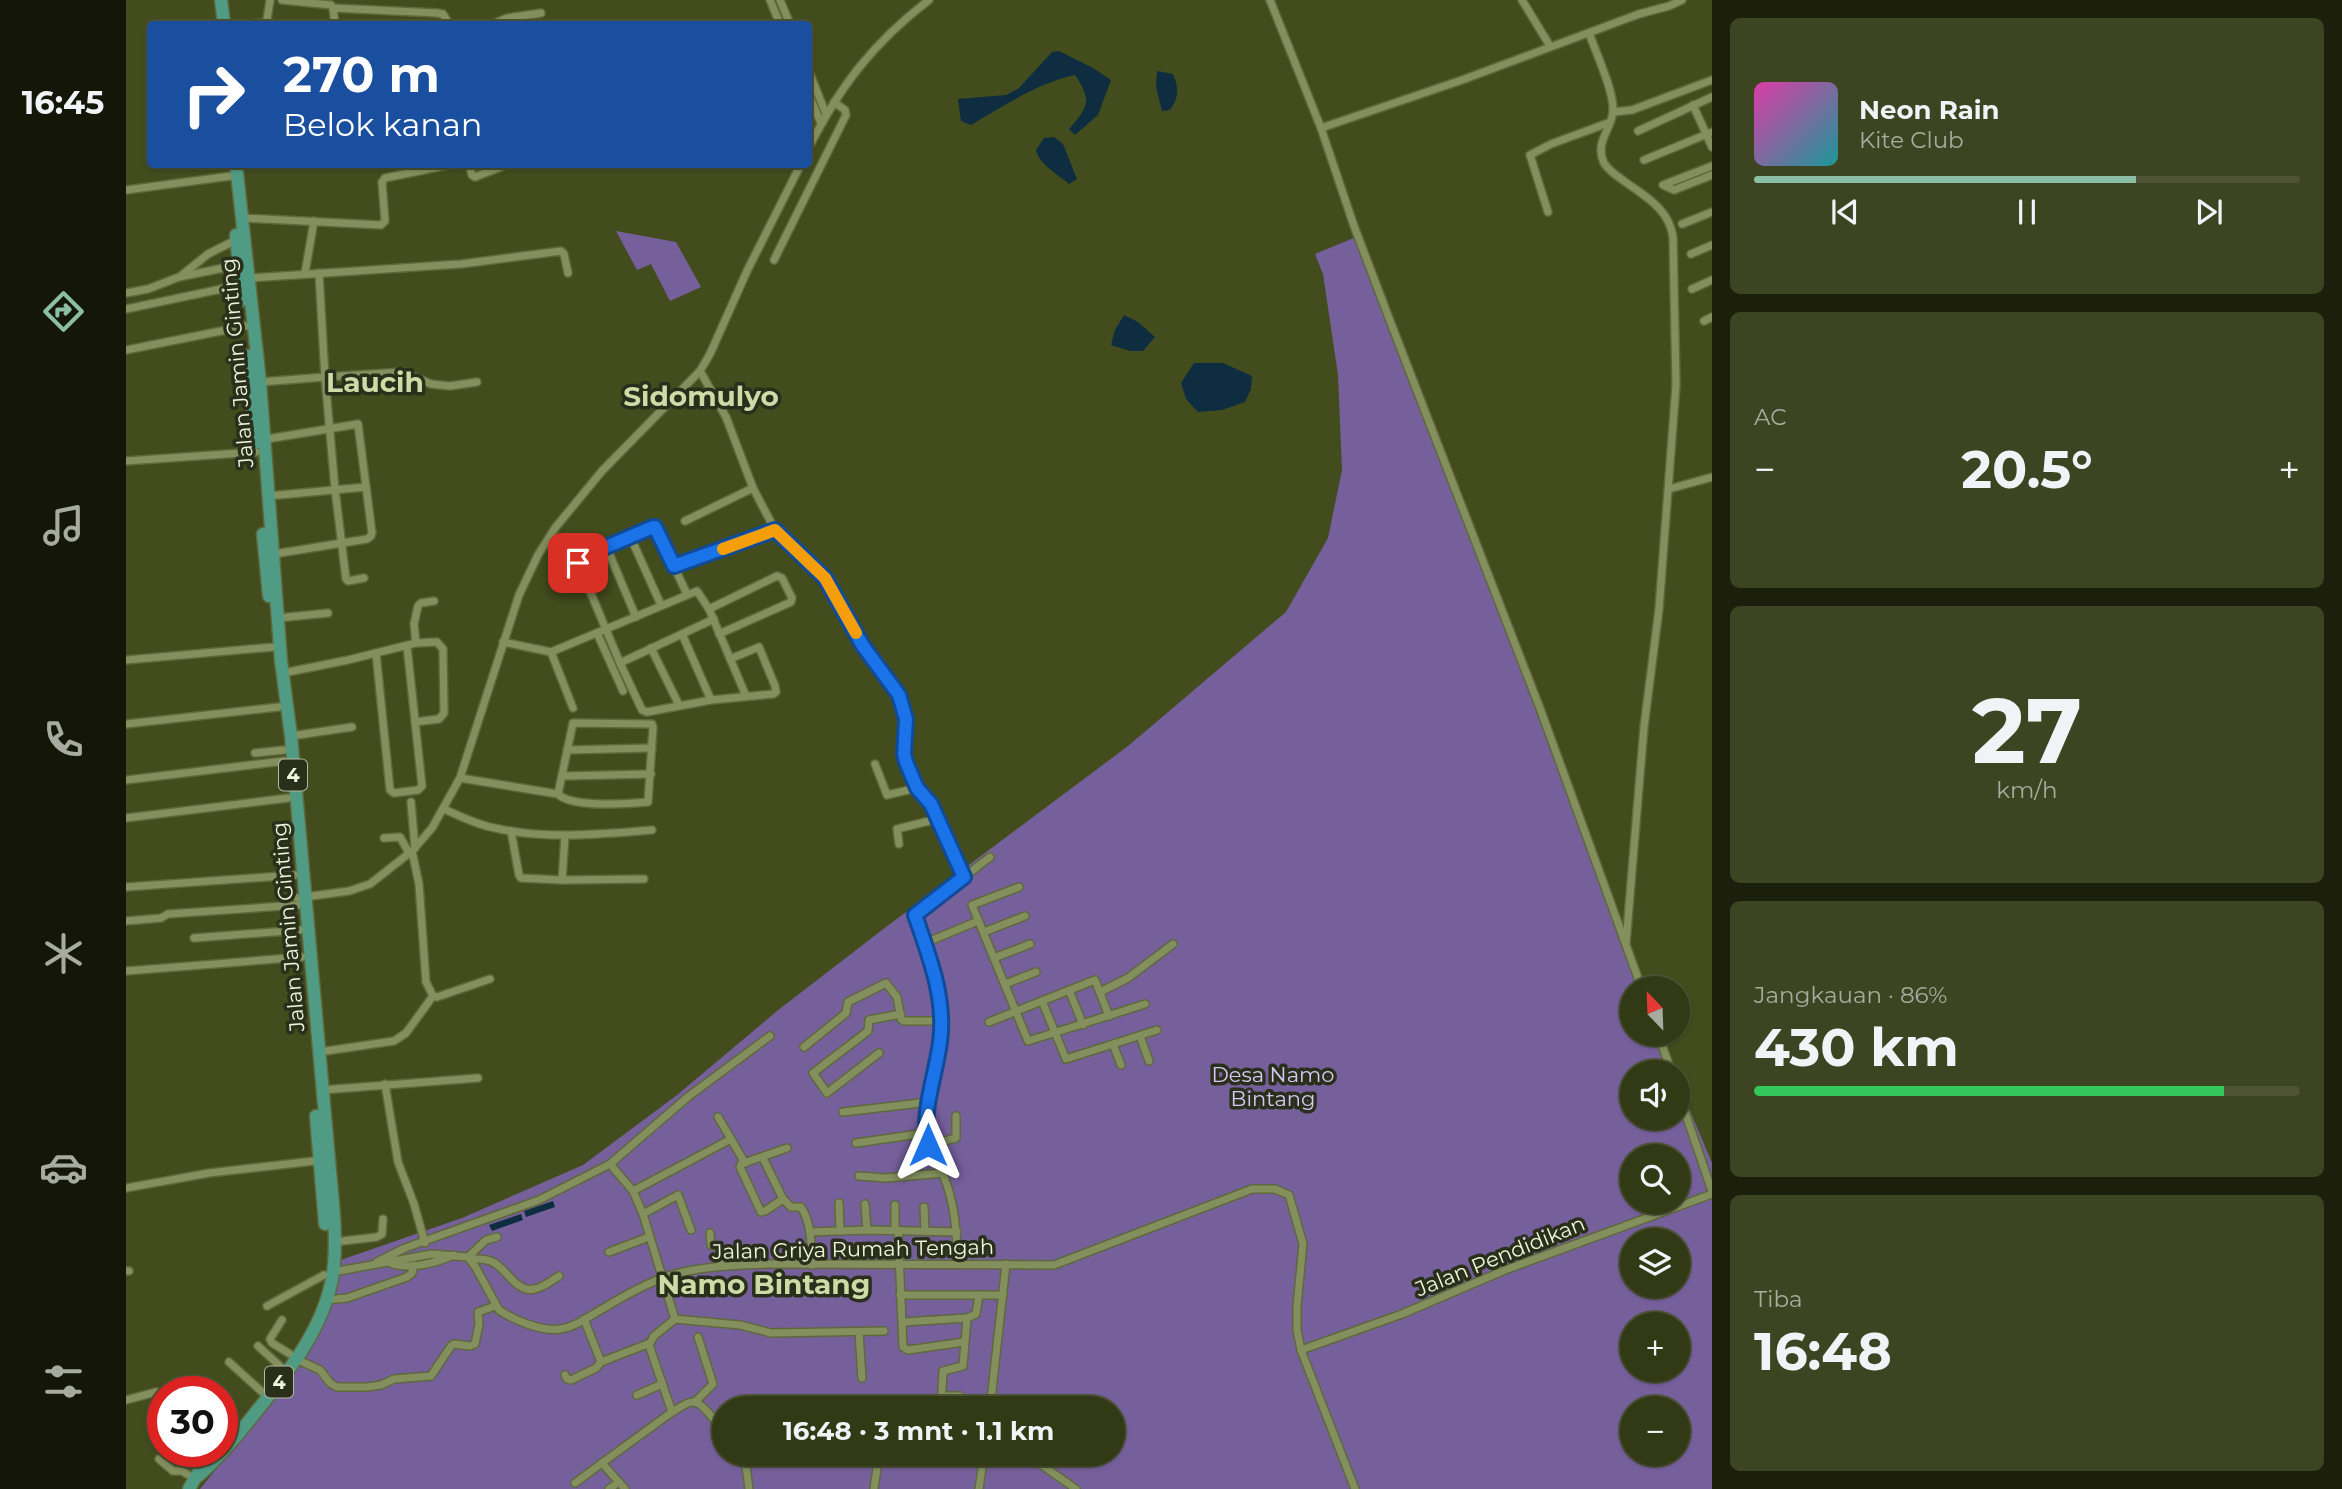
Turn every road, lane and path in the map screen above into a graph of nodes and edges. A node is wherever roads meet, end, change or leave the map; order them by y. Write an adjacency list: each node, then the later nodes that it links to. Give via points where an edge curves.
1 (214, 0): 13 (highway)
2 (221, 0): 14 (highway)
3 (270, 0): 15 (street)
4 (282, 0): 11 (street)
5 (770, 0): 19 (street)
6 (780, 0): 20 (street)
7 (929, 0): 27 (street, via 867,55)
8 (1270, 0): 33 (street)
9 (1522, 0): 22 (street)
10 (1682, 0): 21 (street)
11 (333, 8): 16 (street); 17 (street, via 437,13)
12 (541, 13): 18 (street)
13 (216, 21)
14 (224, 21)
15 (266, 21)
16 (335, 21)
17 (447, 21)
18 (500, 21)
19 (779, 21)
20 (789, 21)
21 (1589, 33): 22 (street); 29 (street)
22 (1550, 46): 33 (street)
23 (812, 79): 30 (street)
24 (1712, 80): 29 (street)
25 (1712, 97): 28 (street)
26 (812, 102): 31 (street)
27 (834, 102): 30 (street); 55 (street, via 846,115)
28 (1693, 105): 34 (street); 35 (street)
29 (1613, 113): 32 (street)
30 (826, 114): 31 (street)
31 (821, 123): 36 (street)
32 (1608, 123): 47 (street, via 1530,155); 81 (street, via 1601,155 1607,168 1652,201 1671,225 1676,385)
33 (1321, 128): 161 (street)
34 (1638, 131)
35 (1709, 134): 37 (street); 38 (street)
36 (812, 141)
37 (1712, 147)
38 (1644, 160)
39 (1712, 166): 45 (street, via 1663,185 1674,190)
40 (232, 168): 46 (street); 49 (highway, Jalan Jamin Ginting / 4); 52 (highway, Jalan Jamin Ginting / 4)
41 (434, 168): 50 (street, via 385,178 385,221 381,225)
42 (469, 168): 43 (street, via 475,177)
43 (498, 168)
44 (799, 168): 70 (street)
45 (1712, 175)
46 (126, 190)
47 (1548, 212)
48 (1712, 212): 51 (street)
49 (242, 218): 50 (street); 62 (highway, Jalan Jamin Ginting / 4)
50 (314, 221): 57 (street)
51 (1682, 224)
52 (236, 240): 56 (highway, Jalan Jamin Ginting / 4); 60 (street, via 208,254)
53 (1712, 245): 54 (street)
54 (1691, 254)
55 (774, 260)
56 (238, 265): 60 (street); 62 (highway, Jalan Jamin Ginting / 4)
57 (305, 273): 58 (street); 62 (street)
58 (319, 273): 59 (street, via 461,264 561,251); 71 (street)
59 (568, 273)
60 (179, 277): 64 (street)
61 (1712, 280): 63 (street)
62 (245, 282): 65 (street); 68 (highway, Jalan Jamin Ginting / 4); 72 (highway, Jalan Jamin Ginting / 4)
63 (1692, 289)
64 (126, 293)
65 (126, 309)
66 (1712, 317): 67 (street)
67 (1704, 321)
68 (246, 326): 69 (street); 75 (highway, Jalan Jamin Ginting / 4)
69 (126, 350)
70 (700, 372): 79 (street, via 726,417); 103 (street, via 602,471 555,528 528,573)
71 (325, 377): 72 (street); 73 (street, via 403,372 431,384); 74 (street)
72 (260, 382): 75 (highway, Jalan Jamin Ginting / 4)
73 (477, 382)
74 (329, 428): 75 (street); 78 (street, via 358,424); 80 (street)
75 (258, 444): 76 (street); 82 (highway, Jalan Jamin Ginting / 4); 105 (highway, Jalan Jamin Ginting / 4)
76 (126, 461)
77 (1712, 477): 81 (street)
78 (366, 487): 80 (street); 86 (street, via 372,536)
79 (753, 488): 83 (street); 84 (street)
80 (335, 489): 82 (street); 86 (street)
81 (1669, 489): 161 (street)
82 (268, 496): 88 (highway, Jalan Jamin Ginting / 4)
83 (685, 521)
84 (775, 530): 89 (street); 133 (street, via 825,578 863,646 899,695 907,727 904,754)
85 (630, 536): 87 (street); 89 (street, via 655,527); 93 (street)
86 (342, 543): 88 (street); 90 (street, via 347,580)
87 (606, 546): 96 (street); 99 (street, via 577,561)
88 (274, 554): 97 (highway, Jalan Jamin Ginting / 4)
89 (674, 566): 91 (street)
90 (364, 579)
91 (687, 594): 93 (street); 94 (street, via 699,593)
92 (434, 601): 104 (street, via 418,606)
93 (662, 605): 96 (street)
94 (709, 609): 98 (street); 102 (street, via 778,576 792,598)
95 (328, 613): 97 (street)
96 (636, 617): 99 (street)
97 (278, 618): 113 (highway, Jalan Jamin Ginting / 4)
98 (714, 620): 101 (street); 102 (street)
99 (605, 630): 100 (street); 112 (street)
100 (597, 633): 108 (street); 114 (street)
101 (682, 634): 107 (street); 116 (street)
102 (719, 634): 110 (street)
103 (503, 642): 108 (street); 131 (street)
104 (416, 643): 106 (street); 120 (street, via 442,646 445,704 442,717)
105 (274, 646): 111 (street); 118 (highway, Jalan Jamin Ginting / 4)
106 (407, 646): 109 (street); 120 (street)
107 (651, 649): 112 (street); 117 (street)
108 (551, 652): 119 (street)
109 (376, 653): 113 (street); 120 (street, via 392,793 422,787)
110 (730, 659): 115 (street); 115 (street, via 760,649 776,692)
111 (126, 660)
112 (620, 663): 117 (street, via 642,710)
113 (283, 673): 123 (highway, Jalan Jamin Ginting / 4)
114 (623, 691)
115 (746, 696): 116 (street)
116 (711, 700): 117 (street)
117 (679, 705)
118 (279, 706): 121 (street); 127 (highway, Jalan Jamin Ginting / 4)
119 (573, 708)
120 (415, 722)
121 (126, 723)
122 (352, 727): 123 (street)
123 (290, 736): 153 (highway, Jalan Jamin Ginting / 4)
124 (652, 748): 125 (street); 125 (street, via 650,723 580,722 573,723); 129 (street)
125 (567, 750): 130 (street)
126 (255, 753): 127 (street)
127 (284, 756): 132 (street); 135 (highway, Jalan Jamin Ginting / 4)
128 (875, 764): 133 (street, via 887,795)
129 (651, 774): 130 (street); 134 (street, via 647,803 589,803)
130 (563, 776): 134 (street)
131 (460, 778): 134 (street); 137 (street)
132 (126, 780)
133 (917, 788): 139 (street)
134 (558, 794)
135 (288, 798): 138 (street); 147 (highway, Jalan Jamin Ginting / 4)
136 (411, 802): 145 (street)
137 (444, 809): 141 (street); 145 (street)
138 (126, 818)
139 (937, 819): 144 (street, via 897,829); 148 (street)
140 (652, 830): 142 (street)
141 (511, 831): 142 (street); 150 (street, via 520,877)
142 (565, 836): 150 (street)
143 (384, 838): 145 (street, via 400,837)
144 (899, 844)
145 (412, 851): 153 (street, via 370,884); 173 (street, via 426,982)
146 (990, 857): 148 (street)
147 (295, 875): 151 (street); 153 (highway, Jalan Jamin Ginting / 4)
148 (964, 877): 160 (street, via 915,915)
149 (644, 879): 150 (street)
150 (562, 880)
151 (126, 887)
152 (1019, 887): 156 (street, via 972,905)
153 (301, 901): 155 (street); 157 (highway, Jalan Jamin Ginting / 4); 188 (highway, Jalan Jamin Ginting / 4)
154 (1025, 915): 158 (street)
155 (126, 921)
156 (978, 921): 158 (street); 160 (street)
157 (300, 930): 159 (street); 164 (highway, Jalan Jamin Ginting / 4)
158 (984, 932): 165 (street)
159 (194, 938)
160 (925, 943): 179 (street, via 934,969)
161 (1626, 943): 168 (street)
162 (1030, 944): 165 (street)
163 (1173, 944): 172 (street, via 1128,978)
164 (302, 957): 166 (street); 206 (highway, Jalan Jamin Ginting / 4)
165 (994, 958): 170 (street)
166 (126, 971)
167 (1036, 972): 170 (street)
168 (1637, 976)
169 (491, 979): 173 (street)
170 (1005, 985): 176 (street)
171 (1069, 990): 172 (street, via 1095,980); 174 (street); 181 (street)
172 (1100, 992): 178 (street)
173 (433, 996): 188 (street, via 406,1033 394,1041)
174 (1042, 1001): 176 (street); 183 (street)
175 (1145, 1004): 178 (street)
176 (1016, 1011): 180 (street); 183 (street, via 1028,1041)
177 (901, 1014): 179 (street, via 904,1021); 187 (street, via 897,997 886,983 848,1002 846,1013); 189 (street, via 869,1020 868,1031 813,1073 827,1093)
178 (1109, 1016): 181 (street)
179 (941, 1021): 195 (street)
180 (989, 1022)
181 (1083, 1025): 183 (street)
182 (1157, 1030): 185 (street)
183 (1055, 1033): 186 (street, via 1066,1059)
184 (770, 1036): 208 (street, via 689,1096)
185 (1140, 1036): 186 (street); 190 (street)
186 (1114, 1044): 191 (street)
187 (804, 1047)
188 (319, 1052): 194 (highway, Jalan Jamin Ginting / 4)
189 (879, 1054)
190 (1149, 1061)
191 (1121, 1065)
192 (478, 1078): 193 (street)
193 (385, 1084): 194 (street); 232 (street, via 398,1162)
194 (322, 1090): 206 (highway, Jalan Jamin Ginting / 4)
195 (929, 1102): 196 (street); 200 (street)
196 (843, 1112)
197 (956, 1116): 203 (street, via 956,1138)
198 (718, 1117): 201 (street)
199 (1690, 1128): 213 (street)
200 (926, 1133): 202 (street); 203 (street)
201 (731, 1139): 207 (street); 212 (street)
202 (856, 1143)
203 (928, 1145): 209 (street)
204 (788, 1148): 205 (street)
205 (763, 1158): 207 (street); 214 (street)
206 (324, 1160): 211 (street); 231 (highway, Jalan Jamin Ginting / 4); 244 (highway, Jalan Jamin Ginting / 4)
207 (745, 1163): 214 (street, via 740,1167 761,1212)
208 (610, 1164): 212 (street); 232 (street, via 539,1200)
209 (943, 1173): 210 (street); 227 (street)
210 (859, 1176)
211 (126, 1188)
212 (633, 1191): 219 (street)
213 (1712, 1193): 264 (street, Jalan Pendidikan)
214 (783, 1199): 225 (street, via 791,1207 802,1208)
215 (839, 1203): 226 (street)
216 (865, 1204): 222 (street)
217 (895, 1205): 223 (street)
218 (924, 1207): 224 (street)
219 (643, 1214): 221 (street, via 678,1195); 230 (street)
220 (383, 1219): 231 (street, via 382,1234 377,1237)
221 (691, 1230)
222 (866, 1230): 223 (street); 226 (street)
223 (896, 1230): 224 (street); 239 (street)
224 (925, 1230): 227 (street)
225 (810, 1231): 226 (street); 242 (street)
226 (840, 1231)
227 (957, 1232): 237 (street)
228 (710, 1233): 243 (street, via 711,1245 721,1248)
229 (497, 1237): 235 (street, via 486,1240)
230 (649, 1237): 233 (street); 246 (street)
231 (334, 1242): 244 (highway, Jalan Jamin Ginting / 4)
232 (425, 1243): 238 (street)
233 (609, 1252)
234 (454, 1254): 235 (street); 236 (street); 241 (street)
235 (469, 1258): 245 (street, via 492,1261 528,1290); 252 (street)
236 (388, 1262): 238 (street); 241 (street)
237 (957, 1263): 239 (street, Jalan Griya Rumah Tengah); 240 (street, Jalan Griya Rumah Tengah)
238 (373, 1264): 244 (street)
239 (898, 1264): 242 (street, Jalan Griya Rumah Tengah); 247 (street)
240 (1006, 1264): 249 (street); 264 (street, Jalan Griya Rumah Tengah, via 1054,1265 1252,1189 1282,1191 1290,1199 1303,1244 1297,1306)
241 (414, 1265): 250 (street, via 407,1277 347,1298)
242 (812, 1265): 243 (street, Jalan Griya Rumah Tengah)
243 (721, 1266): 246 (street, Jalan Griya Rumah Tengah)
244 (329, 1274): 250 (highway, Jalan Jamin Ginting / 4); 251 (street); 265 (highway, Jalan Jamin Ginting / 4)
245 (559, 1276)
246 (663, 1278): 254 (street, Jalan Griya Rumah Tengah); 255 (street)
247 (900, 1295): 248 (street); 257 (street)
248 (979, 1295): 249 (street); 253 (street, via 976,1314)
249 (1003, 1295): 276 (street)
250 (326, 1300): 265 (highway, Jalan Jamin Ginting / 4, via 317,1324)
251 (267, 1306)
252 (495, 1306): 254 (street, Jalan Griya Rumah Tengah, via 541,1328 564,1329); 265 (street, via 478,1312 475,1344 454,1344 431,1376 337,1387 320,1370)
253 (967, 1318): 257 (street); 261 (street)
254 (584, 1319): 267 (street)
255 (675, 1319): 258 (street, via 771,1333); 262 (street)
256 (282, 1321): 265 (street, via 270,1339)
257 (904, 1322): 261 (street, via 906,1349)
258 (864, 1329): 259 (street); 270 (street)
259 (884, 1331)
260 (698, 1337): 278 (street, via 713,1384)
261 (964, 1342): 275 (street, via 964,1366 943,1371)
262 (650, 1343): 267 (street); 271 (street)
263 (258, 1346): 268 (street)
264 (1301, 1350): 299 (street)
265 (293, 1357): 268 (highway, Jalan Jamin Ginting / 4); 282 (highway, Jalan Jamin Ginting / 4, via 269,1396)
266 (229, 1362): 272 (street)
267 (601, 1362): 269 (street, via 571,1380)
268 (281, 1367): 272 (highway, Jalan Jamin Ginting / 4)
269 (565, 1375)
270 (862, 1378)
271 (662, 1384): 274 (street); 279 (street)
272 (262, 1392): 281 (highway, Jalan Jamin Ginting / 4)
273 (147, 1394): 277 (street)
274 (638, 1395)
275 (942, 1396)
276 (991, 1396)
277 (126, 1400)
278 (695, 1402): 279 (street); 280 (street)
279 (673, 1412): 283 (street)
280 (712, 1418)
281 (238, 1421)
282 (238, 1429)
283 (602, 1463): 291 (street); 292 (street)
284 (746, 1466): 295 (street)
285 (877, 1466): 296 (street)
286 (982, 1466): 297 (street)
287 (1043, 1466): 298 (street)
288 (168, 1467): 290 (street)
289 (205, 1467): 290 (highway, Jalan Jamin Ginting / 4)
290 (194, 1481)
291 (619, 1482): 293 (street); 294 (street)
292 (575, 1483)
293 (609, 1489)
294 (625, 1489)
295 (749, 1489)
296 (874, 1489)
297 (979, 1489)
298 (1076, 1489)
299 (1355, 1489)

